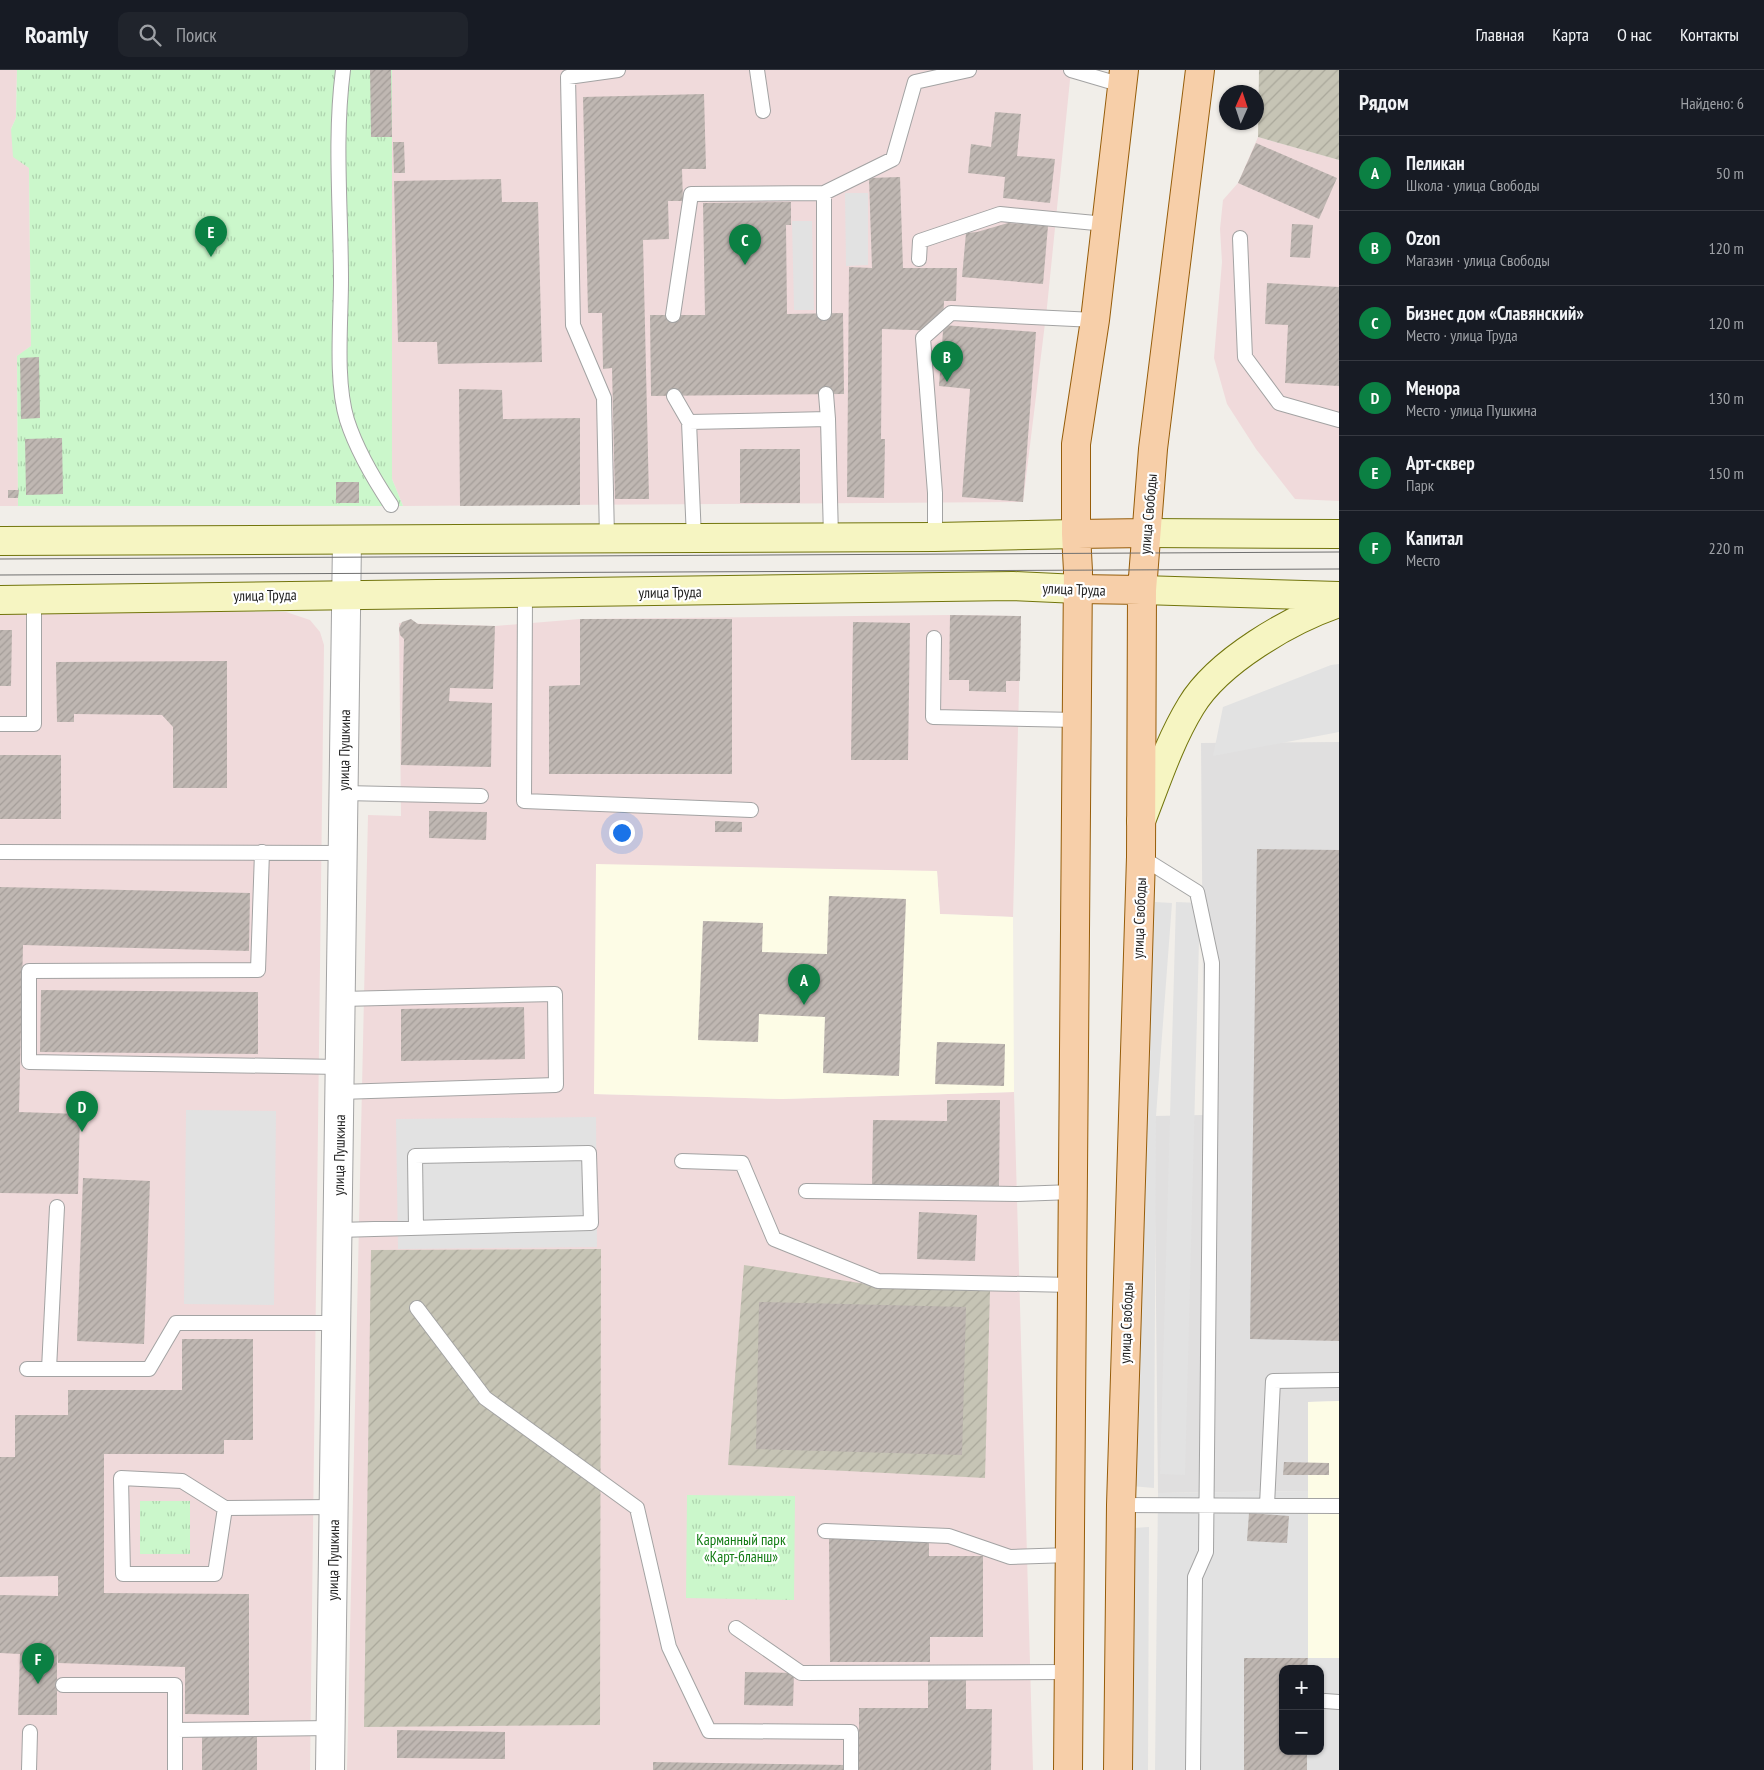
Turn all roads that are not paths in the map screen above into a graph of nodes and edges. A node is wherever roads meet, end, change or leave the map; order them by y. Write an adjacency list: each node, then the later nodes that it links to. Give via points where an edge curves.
1 (343, 70): 21 (lane, via 339,192 342,386 347,419 358,448)
2 (618, 70): 26 (lane, via 568,77 574,325 604,398)
3 (756, 70): 8 (lane)
4 (969, 70): 9 (lane, via 915,82 893,159)
5 (1071, 70): 7 (lane)
6 (1200, 70): 22 (main road, улица Свободы)
7 (1122, 75): 10 (main road)
8 (763, 111)
9 (824, 192): 13 (lane); 14 (lane, via 690,194)
10 (1106, 224): 12 (lane, via 1000,214 920,241); 15 (main road)
11 (1240, 238): 19 (lane, via 1245,357 1279,403)
12 (919, 259)
13 (824, 313)
14 (673, 315)
15 (1095, 320): 23 (main road, via 1076,444); 28 (lane, via 951,314 923,338 935,493)
16 (826, 394): 18 (lane)
17 (674, 396): 20 (lane)
18 (828, 419): 20 (lane); 25 (lane)
19 (1339, 420)
20 (689, 422): 27 (lane)
21 (390, 505)
22 (1146, 533): 23 (main road); 24 (main road); 32 (main road, улица Свободы)
23 (1076, 534): 28 (main road); 31 (main road)
24 (1339, 534)
25 (831, 537): 27 (main road); 28 (main road)
26 (607, 538): 27 (main road); 29 (main road)
27 (694, 538)
28 (935, 538)
29 (347, 540): 30 (main road); 33 (street, улица Пушкина)
30 (0, 541)
31 (1078, 589): 32 (main road, улица Труда); 34 (main road, улица Труда, via 1013,586); 40 (main road)
32 (1142, 590): 35 (main road, улица Труда); 45 (main road, улица Свободы)
33 (347, 594): 34 (main road, улица Труда); 37 (main road, улица Труда); 42 (street, улица Пушкина)
34 (525, 594): 44 (lane, via 524,801)
35 (1339, 596)
36 (0, 600): 37 (main road, улица Труда)
37 (34, 600): 41 (lane, via 34,724)
38 (1339, 603): 45 (main road, via 1310,613 1272,633 1210,682 1192,705 1176,736)
39 (934, 638): 40 (lane, via 932,717)
40 (1077, 720): 54 (main road)
41 (0, 724)
42 (344, 794): 43 (lane); 48 (street, улица Пушкина)
43 (481, 796)
44 (751, 810)
45 (1140, 823): 49 (main road, улица Свободы)
46 (0, 852): 47 (lane)
47 (262, 852): 48 (lane); 51 (lane, via 258,970 29,971 29,1062)
48 (343, 853): 50 (street, улица Пушкина)
49 (1141, 857): 64 (main road, улица Свободы); 65 (lane, via 1197,892 1212,963)
50 (341, 999): 51 (street, улица Пушкина); 51 (lane, via 555,994 556,1085)
51 (340, 1079): 57 (street, улица Пушкина)
52 (682, 1161): 58 (lane, via 742,1163 774,1239 878,1281)
53 (806, 1191): 54 (lane)
54 (1073, 1192): 58 (main road)
55 (56, 1207): 62 (lane)
56 (416, 1228): 56 (lane, via 591,1223 589,1153 415,1156); 57 (lane)
57 (338, 1230): 60 (street, улица Пушкина)
58 (1072, 1284): 71 (main road)
59 (417, 1308): 81 (lane, via 485,1398 637,1508 669,1647 708,1731 851,1732)
60 (337, 1323): 62 (lane, via 176,1323 149,1369); 68 (street, улица Пушкина)
61 (26, 1369): 62 (lane)
62 (49, 1369)
63 (1339, 1380): 66 (lane, via 1273,1381)
64 (1121, 1505): 65 (lane); 83 (main road, улица Свободы)
65 (1205, 1505): 66 (lane); 84 (lane, via 1206,1552 1195,1577)
66 (1267, 1506): 67 (lane)
67 (1339, 1506)
68 (334, 1507): 69 (lane); 75 (street, улица Пушкина)
69 (225, 1508): 69 (lane, via 215,1574 123,1574 121,1478 182,1481)
70 (825, 1531): 71 (lane, via 949,1536 1010,1557)
71 (1070, 1555): 73 (main road)
72 (736, 1628): 73 (lane, via 801,1673)
73 (1068, 1672): 82 (main road)
74 (63, 1685): 76 (lane, via 175,1685)
75 (331, 1728): 76 (lane); 80 (street, улица Пушкина)
76 (176, 1730): 79 (lane)
77 (30, 1732): 78 (lane)
78 (29, 1770)
79 (175, 1770)
80 (330, 1770)
81 (851, 1770)
82 (1068, 1770)
83 (1118, 1770)
84 (1193, 1770)

